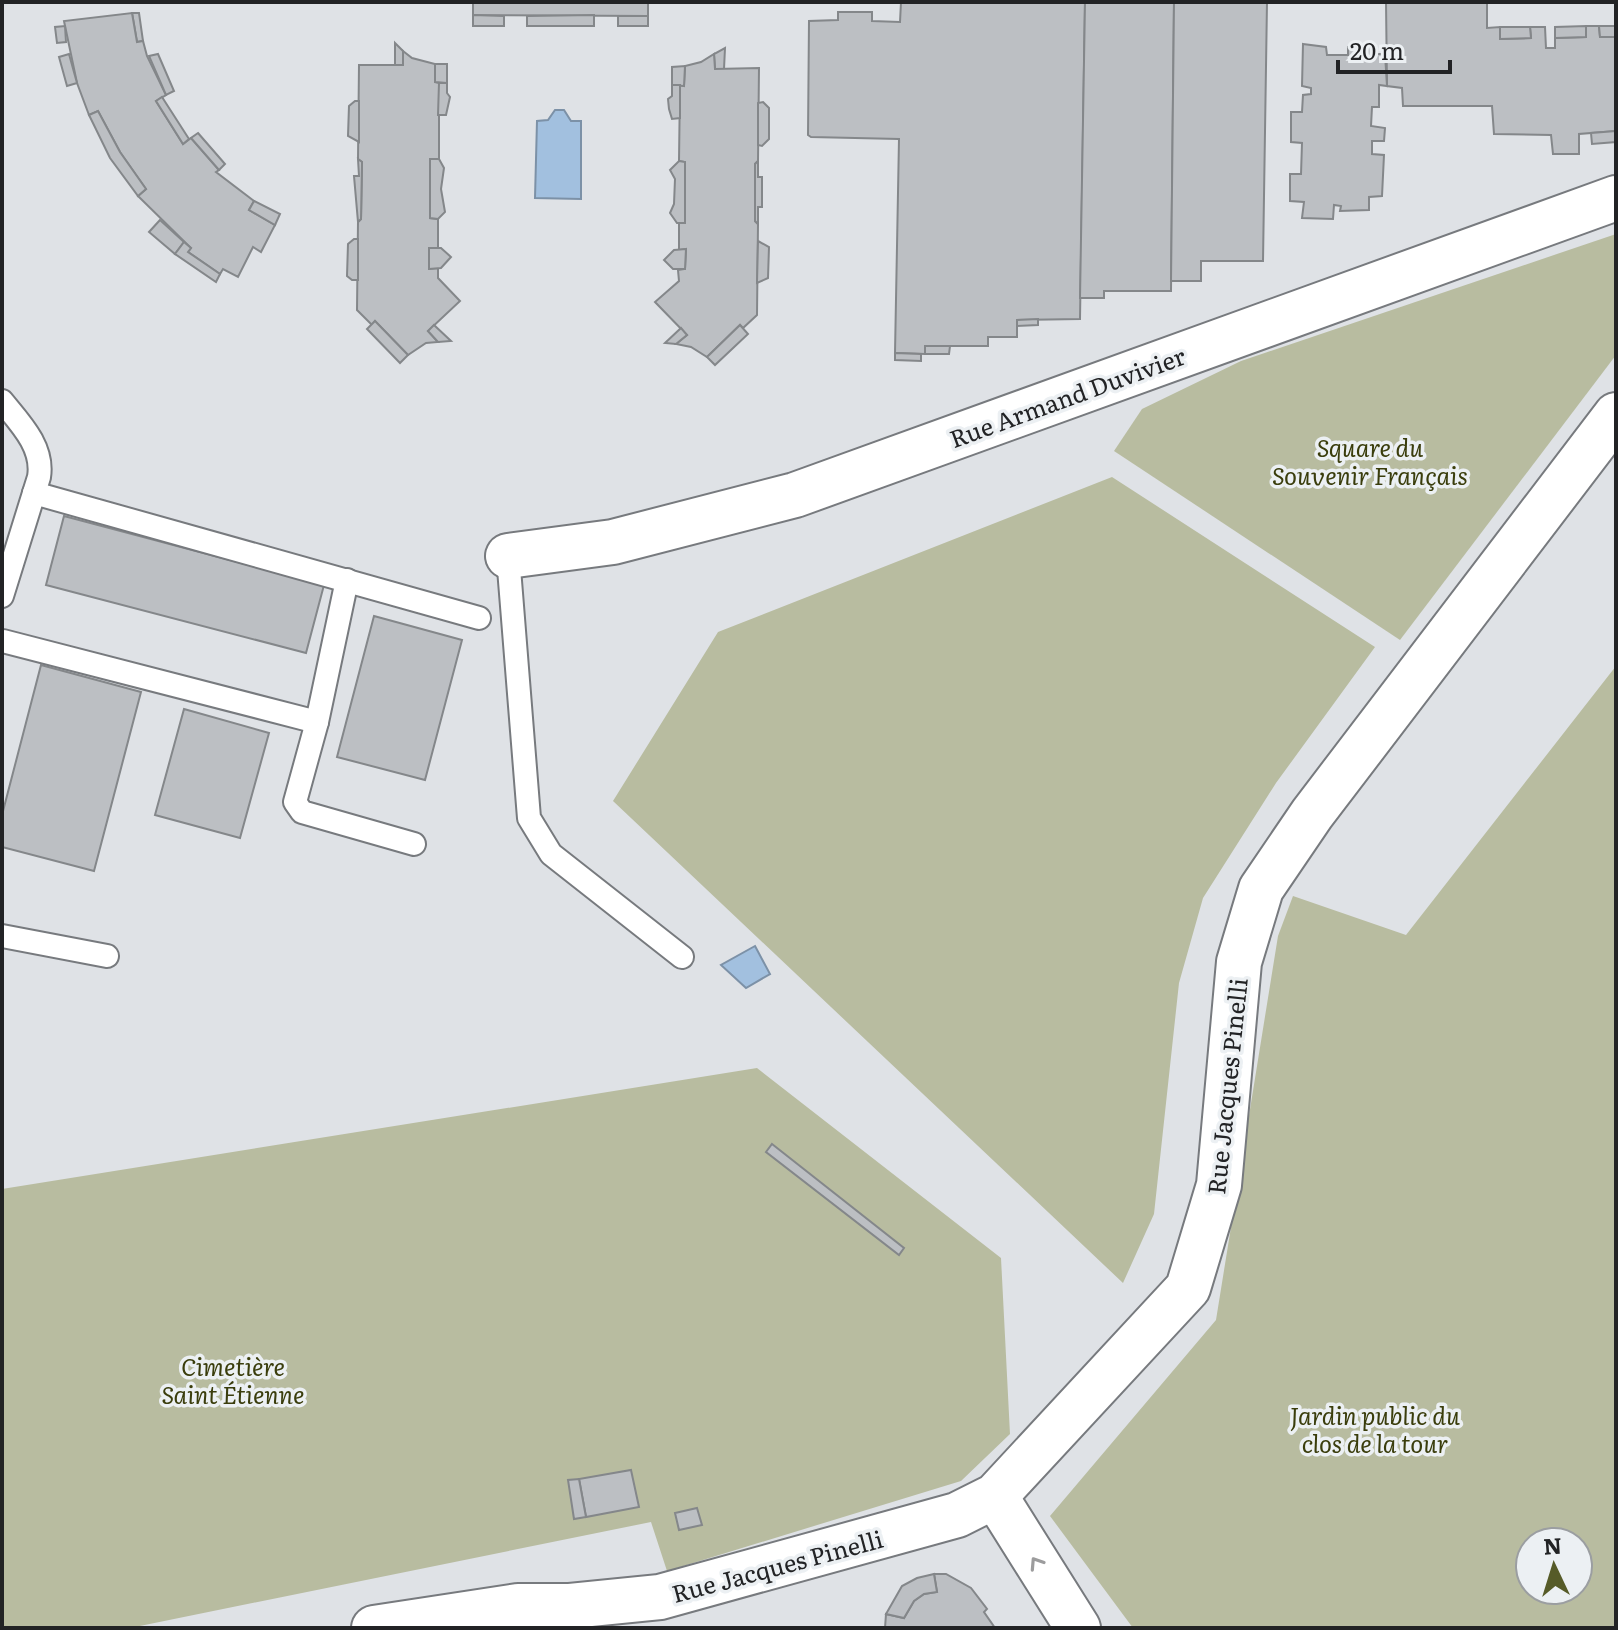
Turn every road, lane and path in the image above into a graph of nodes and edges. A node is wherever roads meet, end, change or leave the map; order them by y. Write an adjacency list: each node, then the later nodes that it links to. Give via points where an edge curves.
1 (1616, 198): 5 (street, Rue Armand Duvivier, via 795,495 613,542)
2 (2, 401): 4 (lane, via 25,429 41,461)
3 (1616, 415): 16 (street, Rue Jacques Pinelli, via 1312,814 1261,889 1239,962 1219,1185 1188,1288)
4 (34, 493): 6 (lane); 7 (lane)
5 (508, 556): 15 (lane, via 529,818 551,854)
6 (347, 580): 8 (lane); 11 (lane)
7 (2, 596)
8 (479, 618)
9 (2, 626): 10 (lane)
10 (2, 643): 11 (lane)
11 (317, 722): 12 (lane, via 295,802 302,812)
12 (414, 844)
13 (2, 936): 14 (lane)
14 (107, 956)
15 (682, 957)
16 (995, 1496): 17 (street, Rue Jacques Pinelli, via 957,1515); 19 (street, one-way to 16)
17 (572, 1617): 18 (street, Rue Jacques Pinelli, via 518,1606)
18 (374, 1628)
19 (1078, 1628)

